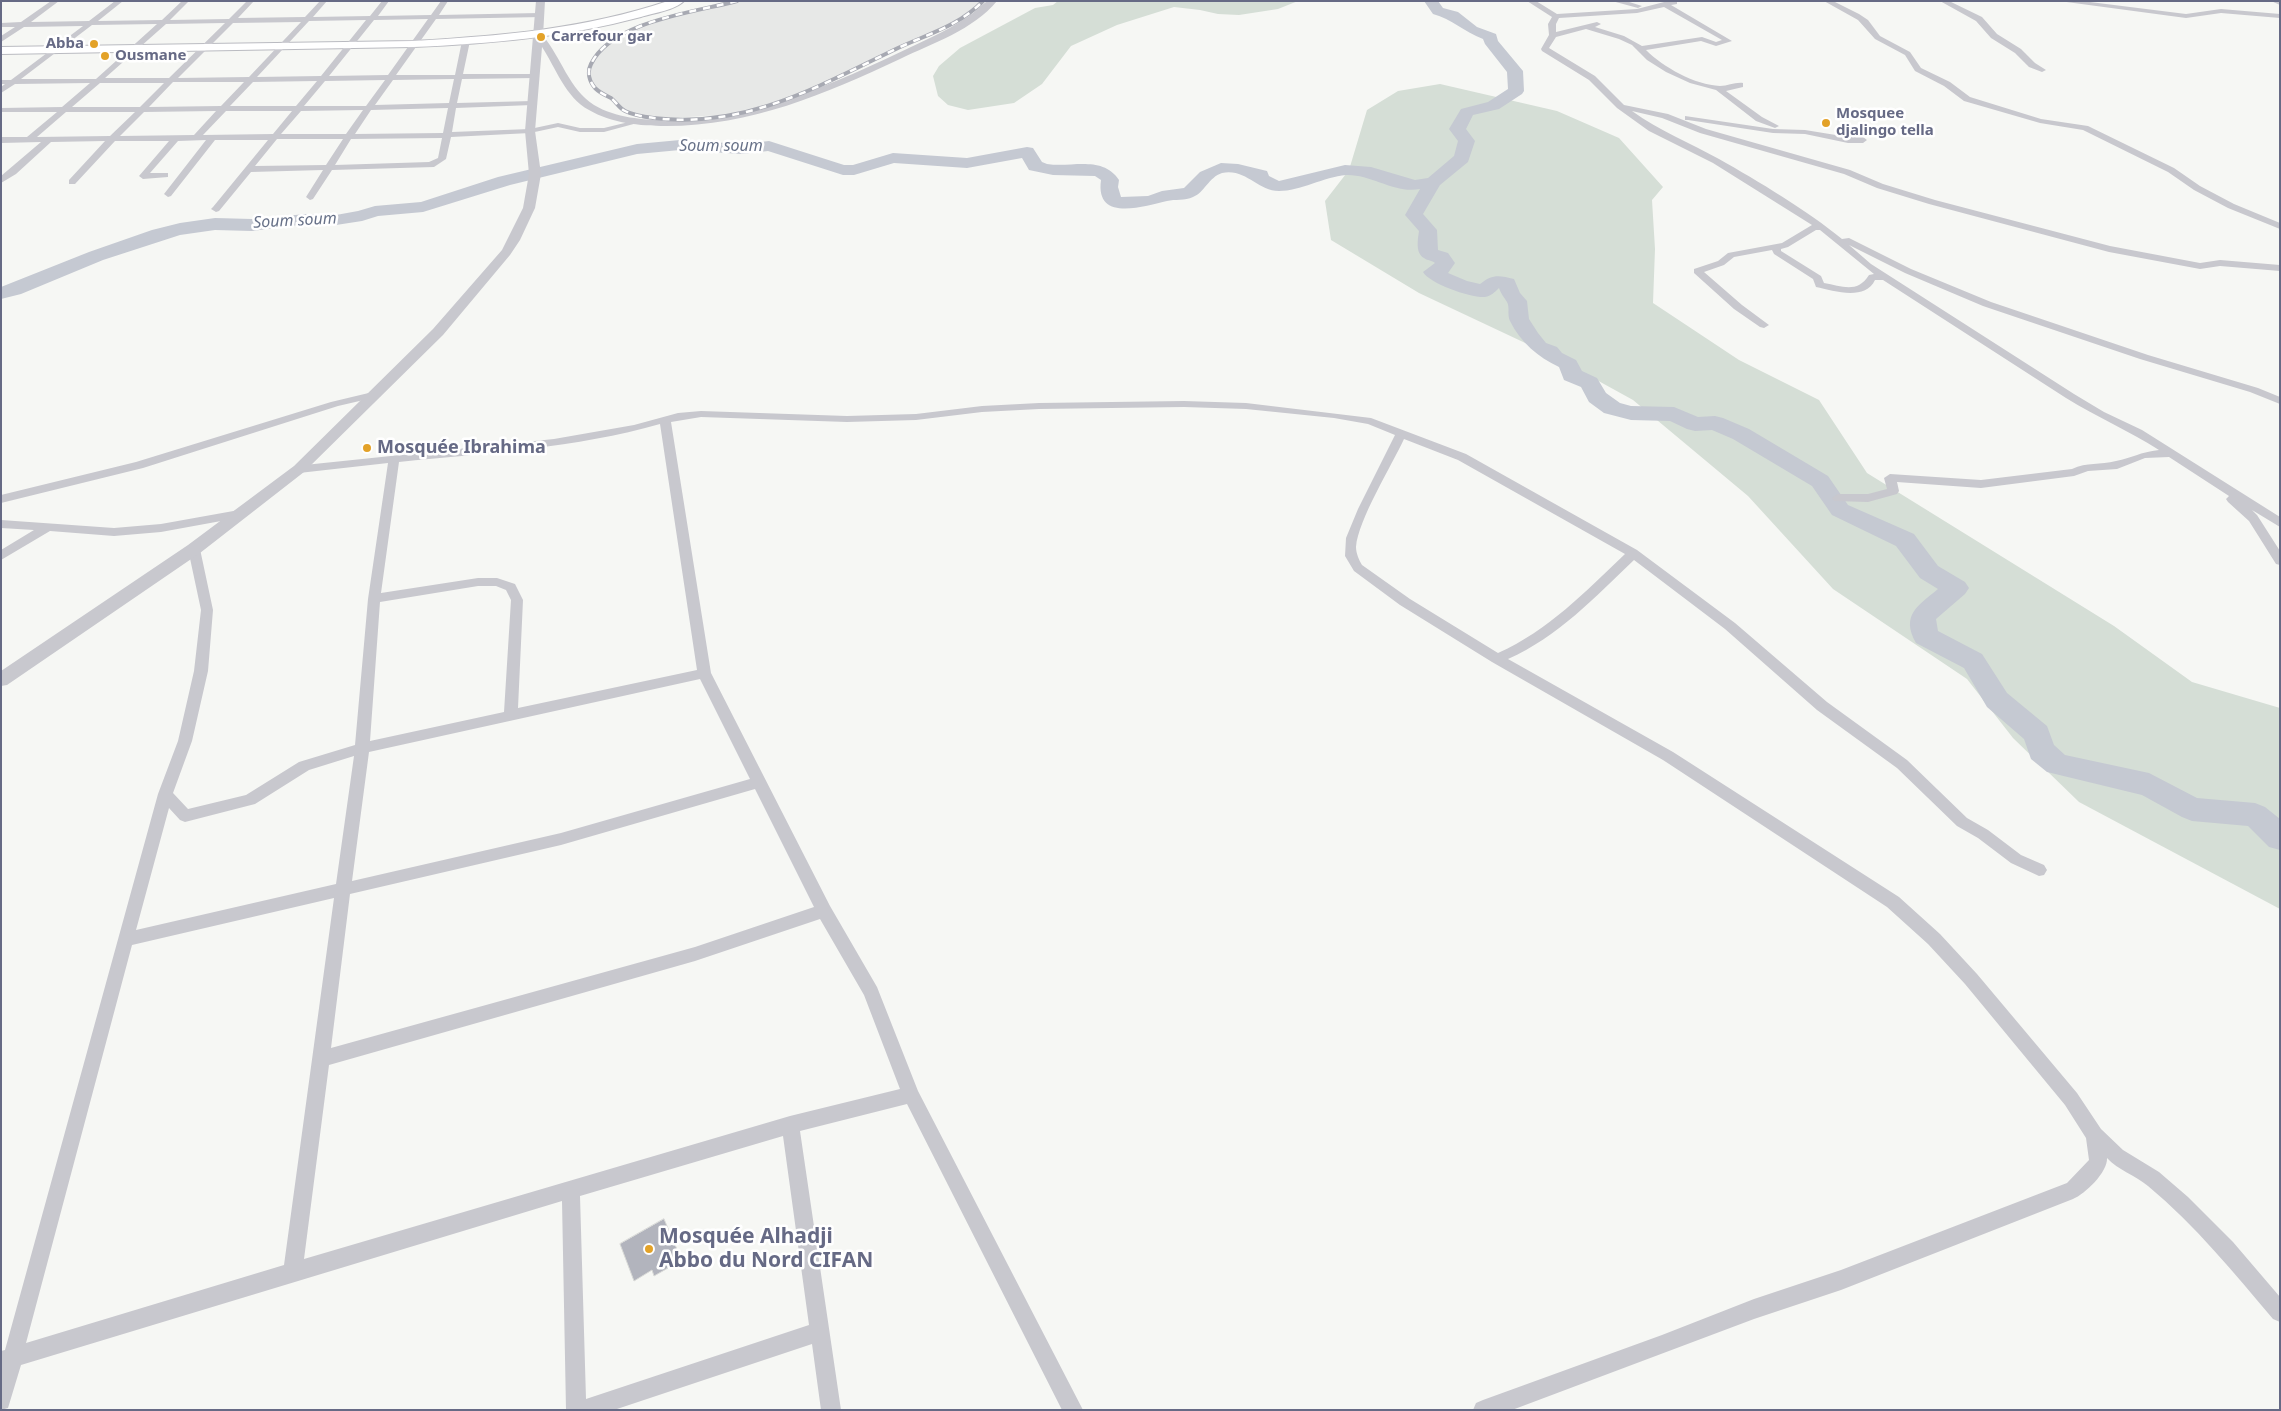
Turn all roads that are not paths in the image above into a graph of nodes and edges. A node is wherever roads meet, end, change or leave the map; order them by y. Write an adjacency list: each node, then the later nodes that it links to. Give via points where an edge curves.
1 (56, 1): 30 (street)
2 (120, 1): 28 (street)
3 (186, 1): 27 (street)
4 (251, 1): 26 (street)
5 (324, 1): 25 (street)
6 (386, 1): 23 (street)
7 (445, 1): 24 (street)
8 (541, 1): 20 (street)
9 (993, 1): 67 (street, via 957,29 777,108 734,120 680,125)
10 (1530, 1): 21 (street)
11 (1615, 1): 19 (street)
12 (1677, 1): 19 (street)
13 (1827, 1): 89 (street, via 1865,22 1872,34 1905,51 1918,69 1967,99 2040,121 2085,128 2171,170 2231,206)
14 (1943, 1): 44 (street, via 1979,19 1994,36)
15 (2062, 1): 22 (street, via 2186,16 2221,11)
16 (2274, 1): 18 (street)
17 (669, 2): 32 (main road, via 615,20)
18 (2280, 3)
19 (1658, 7): 21 (street); 31 (street); 41 (street, via 1728,41 1716,44 1702,39)
20 (539, 15): 24 (street); 32 (street)
21 (1556, 16): 33 (street, via 1552,24)
22 (2280, 16)
23 (373, 17): 24 (street); 25 (street); 36 (street)
24 (433, 17): 37 (street)
25 (307, 19): 26 (street); 38 (street)
26 (232, 21): 27 (street); 39 (street)
27 (163, 22): 28 (street); 40 (street)
28 (93, 23): 30 (street); 42 (street)
29 (1, 25): 30 (street)
30 (23, 25): 34 (street)
31 (1588, 27): 33 (street); 41 (street, via 1628,40)
32 (538, 35): 35 (main road); 45 (street); 67 (street, via 547,44 578,98 592,108)
33 (1553, 35): 59 (street, via 1545,49 1592,78)
34 (1, 40)
35 (466, 41): 37 (main road); 46 (street)
36 (351, 44): 37 (main road); 38 (main road); 47 (street)
37 (413, 44): 48 (street)
38 (284, 46): 39 (main road); 49 (street)
39 (206, 47): 40 (main road); 51 (street)
40 (136, 48): 42 (main road); 50 (street)
41 (1639, 49): 55 (street, via 1684,79)
42 (58, 50): 43 (main road); 53 (street)
43 (1, 51)
44 (2042, 70)
45 (535, 76): 46 (street); 57 (street)
46 (459, 77): 48 (street); 58 (street)
47 (324, 78): 48 (street); 49 (street); 61 (street)
48 (389, 78): 62 (street)
49 (252, 79): 51 (street); 60 (street)
50 (99, 80): 51 (street); 53 (street); 63 (street)
51 (172, 81): 64 (street)
52 (1, 82): 53 (street)
53 (14, 82): 56 (street)
54 (1740, 84): 55 (street, via 1731,88)
55 (1712, 86): 69 (street, via 1759,119)
56 (1, 91)
57 (532, 103): 58 (street); 68 (street)
58 (452, 106): 62 (street); 70 (street)
59 (1620, 106): 66 (street); 90 (street, via 1652,129 1716,161)
60 (225, 108): 61 (street); 64 (street); 73 (street)
61 (298, 108): 62 (street); 71 (street)
62 (369, 108): 72 (street)
63 (66, 109): 64 (street); 65 (street); 77 (street)
64 (144, 109): 79 (street)
65 (1, 110)
66 (1665, 116): 69 (street); 93 (street, via 1703,131 1848,172 1932,202 2110,249 2190,264)
67 (637, 122): 68 (street, via 604,130 558,126)
68 (530, 130): 70 (street); 96 (street, via 535,171 529,208 514,240 438,332)
69 (1789, 132): 80 (street)
70 (446, 135): 72 (street); 81 (street, via 442,159 438,163)
71 (275, 137): 72 (street); 74 (street); 82 (street)
72 (348, 137): 81 (street)
73 (196, 138): 74 (street); 75 (street)
74 (212, 138): 86 (street)
75 (175, 139): 79 (street); 83 (street, via 143,176)
76 (1, 140): 77 (street)
77 (29, 140): 78 (street)
78 (48, 140): 79 (street); 84 (street)
79 (111, 140): 85 (street)
80 (1863, 140)
81 (329, 168): 82 (street); 87 (street)
82 (249, 169): 88 (street)
83 (165, 175)
84 (1, 180)
85 (72, 182)
86 (168, 194)
87 (310, 197)
88 (216, 209)
89 (2280, 226)
90 (1822, 227): 91 (street); 92 (street, via 1814,227 1796,240)
91 (1833, 235): 94 (street); 97 (street, via 1986,304)
92 (1776, 248): 94 (street, via 1777,252 1818,278 1818,286 1854,291 1868,286 1872,277); 95 (street, via 1731,255 1721,264 1697,271 1738,307)
93 (2280, 268)
94 (1885, 277): 100 (street, via 2070,396)
95 (1764, 324)
96 (377, 394): 102 (street); 105 (street, via 208,442 139,466)
97 (2280, 401)
98 (665, 421): 99 (street, via 701,414 847,419 916,417 1039,406 1184,404 1246,406 1334,415 1370,421); 101 (street, via 554,442); 116 (street)
99 (1401, 434): 111 (street, via 1462,457); 115 (street, via 1356,527 1350,545 1352,561 1405,602)
100 (2171, 453): 103 (street); 104 (street, via 2143,455 2111,466 1981,484 1890,478 1893,492 1868,498)
101 (394, 460): 102 (street); 114 (street)
102 (299, 469): 106 (street)
103 (2210, 477): 107 (street); 113 (street, via 2253,518)
104 (1838, 498)
105 (1, 499)
106 (239, 514): 109 (street, via 161,528 114,532); 110 (street)
107 (2280, 523)
108 (1, 524): 109 (street)
109 (47, 528): 112 (street)
110 (194, 549): 117 (street); 121 (street, via 207,610 201,671 185,741)
111 (1633, 553): 115 (street, via 1542,637); 122 (street, via 1730,626 1822,706 1902,764 1962,822)
112 (1, 556)
113 (2280, 561)
114 (374, 599): 118 (street, via 478,582 497,582 511,587 517,600); 119 (street)
115 (1497, 659): 129 (street, via 1668,756 1893,902 1971,979 2071,1099)
116 (704, 674): 118 (street); 120 (street)
117 (3, 681)
118 (511, 715): 119 (street)
119 (362, 748): 121 (street, via 304,766 250,800 185,816); 123 (street)
120 (758, 783): 123 (street, via 561,838); 124 (street)
121 (165, 794): 125 (street)
122 (2038, 870)
123 (342, 890): 125 (street); 126 (street)
124 (824, 911): 126 (street, via 695,954); 127 (street, via 871,992)
125 (125, 940): 134 (street)
126 (321, 1059): 131 (street)
127 (911, 1095): 128 (street); 139 (street)
128 (790, 1125): 130 (street); 133 (street)
129 (2095, 1135): 132 (street, via 2117,1156 2152,1178 2182,1204); 140 (street, via 2098,1164 2072,1190 1841,1280)
130 (571, 1189): 131 (street); 136 (street)
131 (293, 1272): 134 (street)
132 (2280, 1312)
133 (820, 1331): 137 (street); 138 (street)
134 (6, 1360): 135 (street)
135 (1, 1401)
136 (576, 1410)
137 (583, 1410)
138 (830, 1410)
139 (1073, 1410)
140 (1483, 1410)

